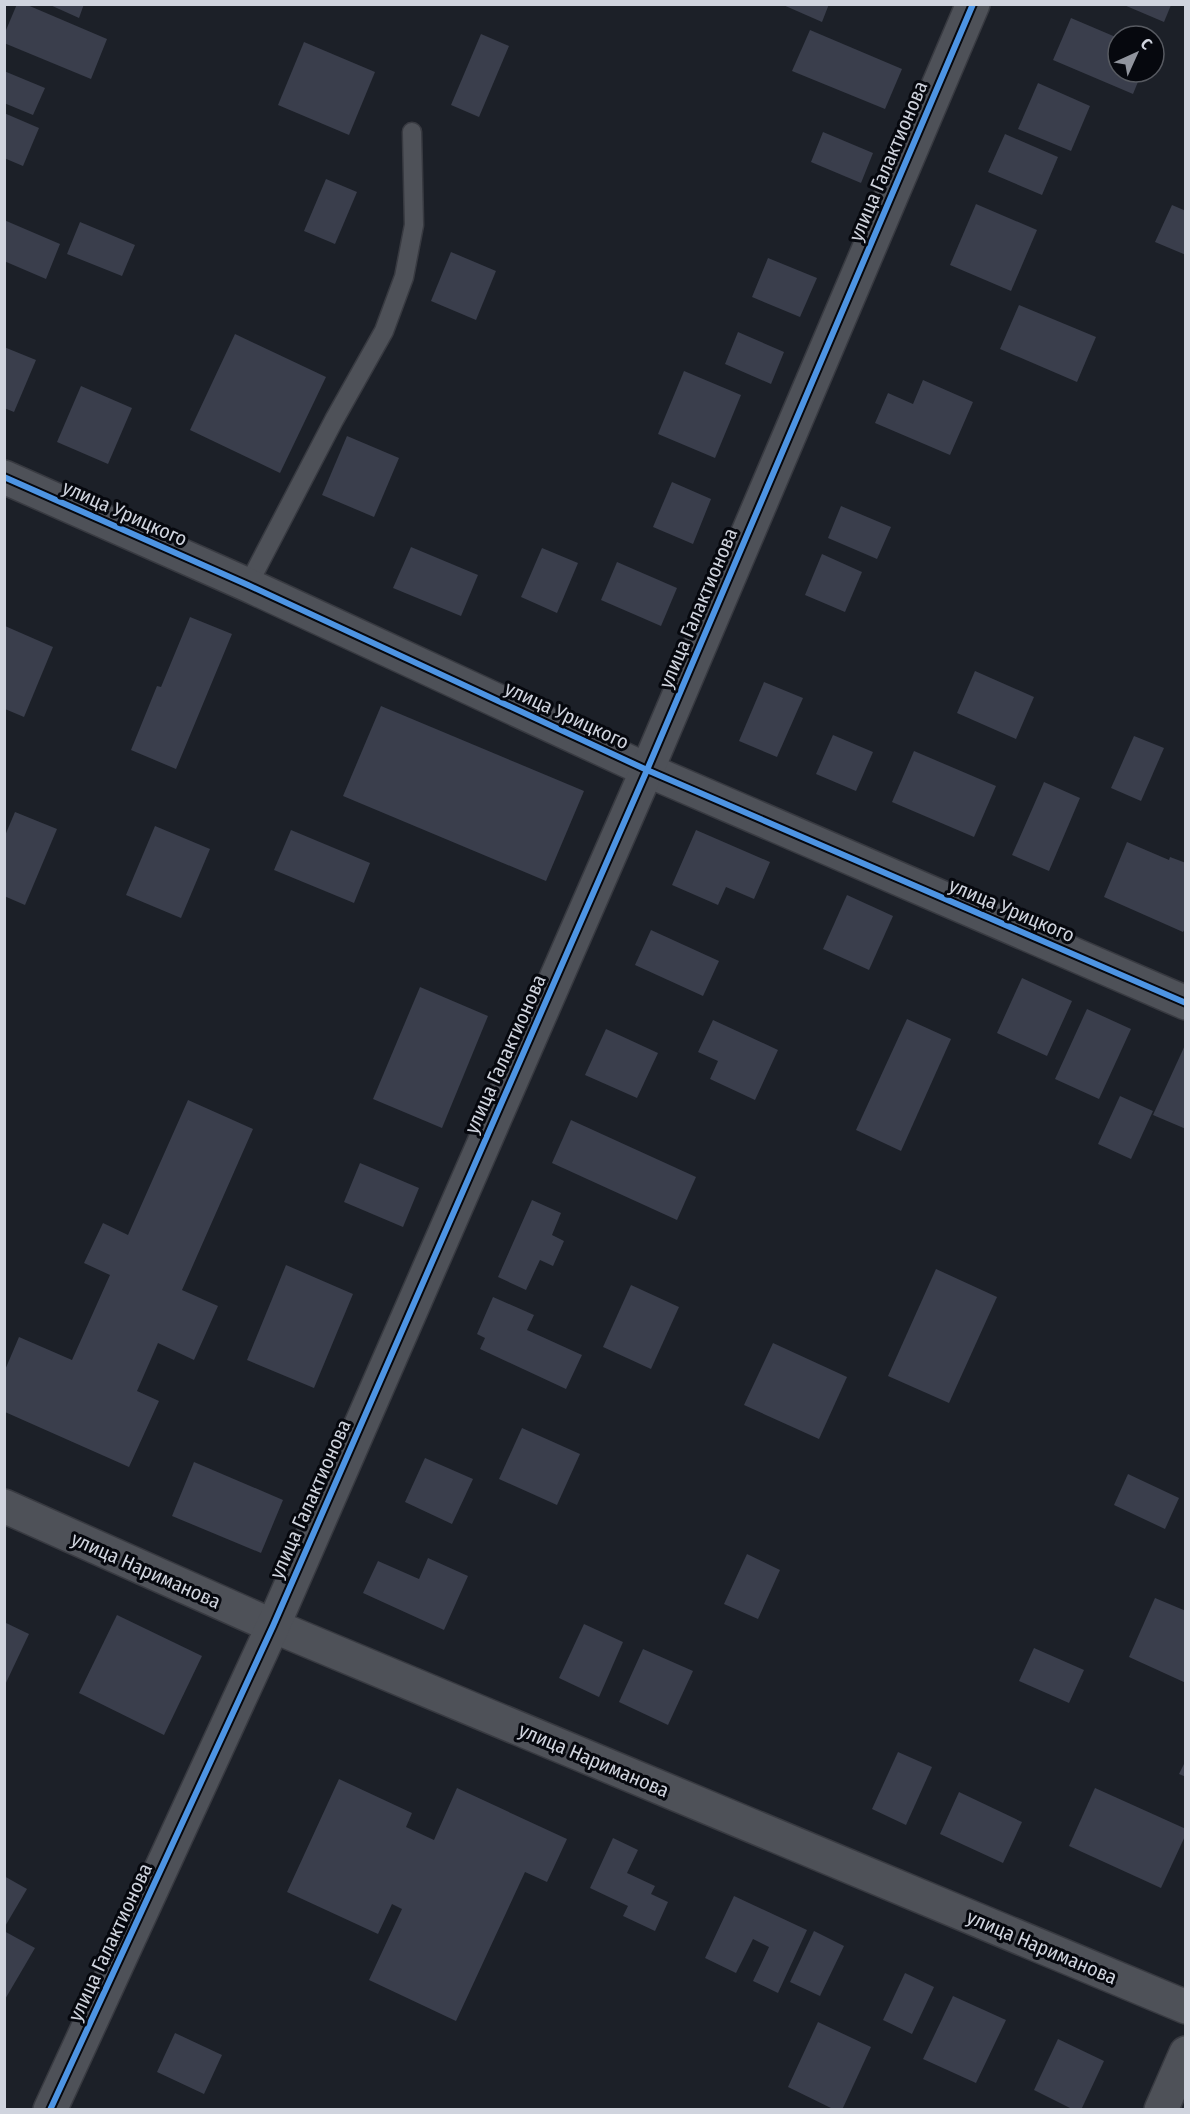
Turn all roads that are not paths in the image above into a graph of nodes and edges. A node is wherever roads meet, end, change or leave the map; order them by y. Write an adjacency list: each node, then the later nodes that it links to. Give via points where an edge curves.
1 (973, 4): 5 (street, улица Галактионова)
2 (412, 132): 4 (lane, via 414,225 404,278 384,331)
3 (4, 477): 4 (street, улица Урицкого)
4 (248, 585): 5 (street, улица Урицкого)
5 (647, 770): 6 (street, улица Урицкого); 8 (street, улица Галактионова)
6 (1185, 1003)
7 (4, 1506): 8 (street, улица Нариманова)
8 (273, 1626): 9 (street, улица Нариманова); 11 (street, улица Галактионова)
9 (1185, 2007)
10 (1185, 2054): 12 (street)
11 (50, 2109)
12 (1161, 2109)

